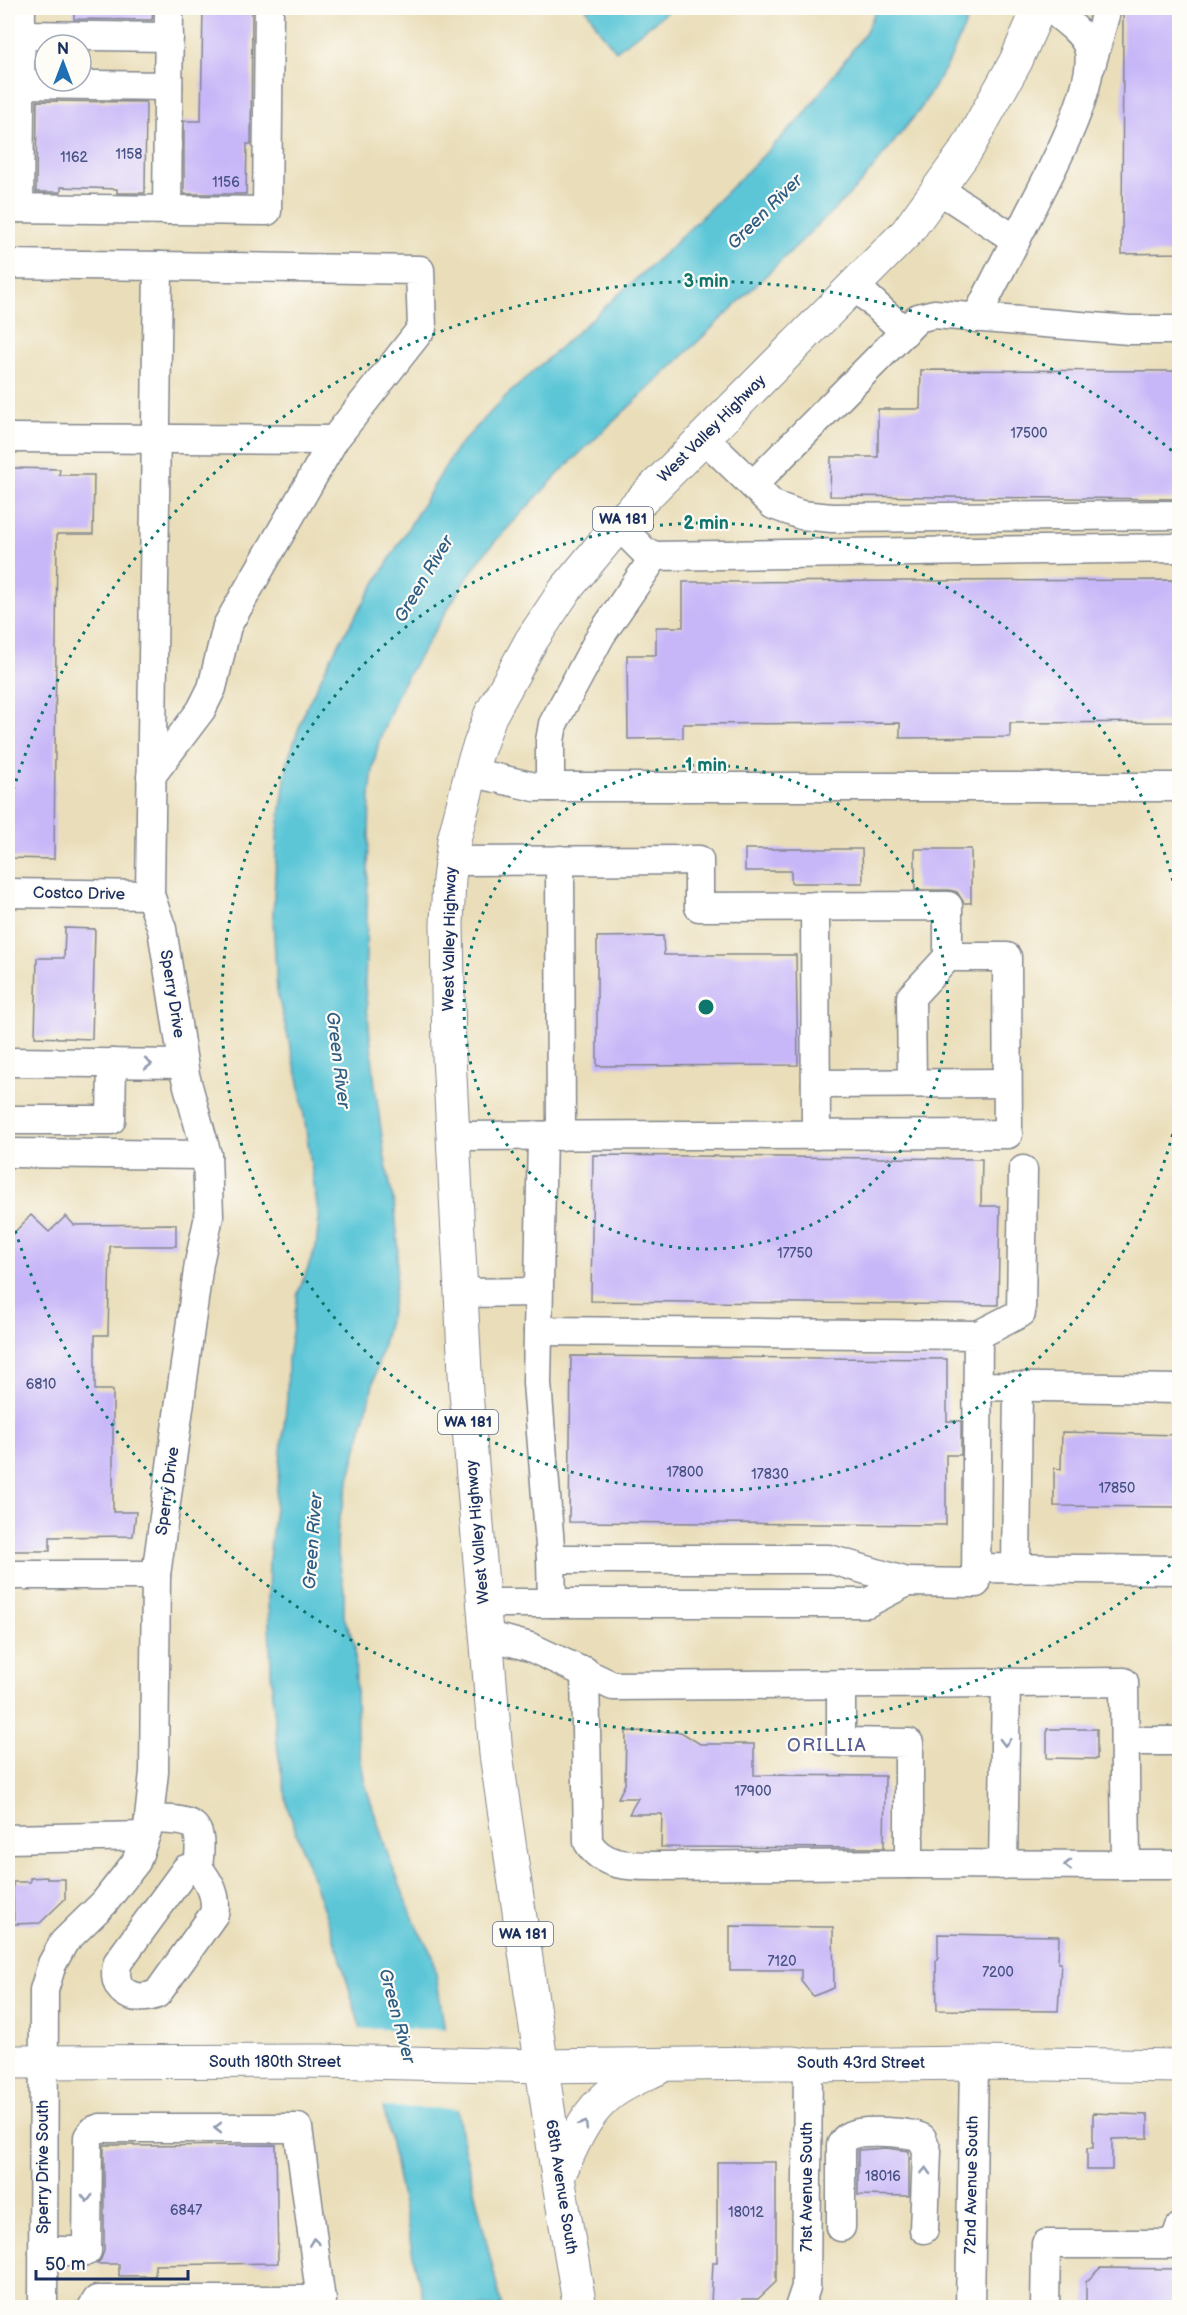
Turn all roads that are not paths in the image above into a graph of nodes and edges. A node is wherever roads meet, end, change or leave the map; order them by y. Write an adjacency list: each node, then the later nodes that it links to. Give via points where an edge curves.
1 (169, 8): 7 (street)
2 (269, 8): 13 (street, via 267,211)
3 (1039, 8): 11 (main road, West Valley Highway / WA 181, via 1016,62 967,149)
4 (1050, 8): 8 (street, via 1083,37 1089,49)
5 (1107, 8): 8 (street)
6 (21, 21): 7 (street); 9 (street)
7 (169, 37): 10 (street)
8 (1089, 72): 14 (street, via 1054,165)
9 (20, 84): 10 (street); 12 (street)
10 (168, 86): 13 (street)
11 (938, 189): 14 (street); 17 (main road, West Valley Highway / WA 181, via 907,232)
12 (13, 208): 13 (street)
13 (167, 210)
14 (1016, 240): 18 (street)
15 (8, 264): 16 (street)
16 (158, 266): 23 (street); 24 (street, via 420,270 422,328)
17 (854, 285): 20 (street); 21 (main road, West Valley Highway / WA 181)
18 (976, 318): 19 (street); 20 (street, via 934,314 918,318)
19 (1179, 330)
20 (905, 332): 25 (street)
21 (703, 437): 25 (street); 27 (main road, West Valley Highway / WA 181)
22 (8, 438): 23 (street)
23 (156, 439): 24 (street); 31 (street)
24 (334, 440): 31 (street, via 228,626 212,688 201,710)
25 (753, 485): 26 (street, via 773,505 801,515 832,519)
26 (1179, 515)
27 (618, 525): 29 (street, via 644,551); 30 (main road, West Valley Highway / WA 181, via 565,590 531,641 490,716)
28 (1179, 548): 29 (street)
29 (655, 556): 32 (street, via 601,635 553,724)
30 (470, 772): 32 (street, via 523,786); 34 (main road, West Valley Highway / WA 181)
31 (151, 776): 37 (street)
32 (550, 787): 33 (street)
33 (1179, 787)
34 (451, 861): 35 (street); 48 (main road, West Valley Highway / WA 181, via 447,970)
35 (560, 861): 38 (street, via 699,860 699,907); 49 (street)
36 (8, 893): 37 (street, Costco Drive)
37 (150, 896): 42 (street, Sperry Drive, via 162,929)
38 (815, 906): 39 (street, via 948,906); 45 (street)
39 (948, 957): 43 (street, via 911,997); 44 (street, via 1007,957)
40 (8, 1062): 41 (street)
41 (112, 1063): 42 (street, one-way to 42); 46 (street, via 111,1120)
42 (183, 1064): 51 (street, Sperry Drive)
43 (912, 1083): 44 (street); 45 (street)
44 (1007, 1083): 47 (street, via 1008,1134)
45 (816, 1084): 47 (street)
46 (8, 1119)
47 (816, 1135): 49 (street)
48 (453, 1136): 49 (street); 54 (main road, West Valley Highway / WA 181)
49 (551, 1136): 53 (street)
50 (8, 1153): 51 (street)
51 (207, 1155): 65 (street, Sperry Drive, via 208,1216)
52 (1023, 1170): 56 (street, via 1021,1314)
53 (538, 1292): 54 (street); 55 (street)
54 (461, 1293): 67 (main road, West Valley Highway / WA 181)
55 (538, 1331): 56 (street); 60 (street, via 537,1383)
56 (978, 1335): 57 (street)
57 (978, 1386): 58 (street); 61 (street)
58 (1018, 1387): 59 (street); 62 (street)
59 (1179, 1389)
60 (551, 1559): 66 (street, via 829,1559); 68 (street)
61 (976, 1568): 62 (street); 66 (street, via 976,1583)
62 (1016, 1569): 63 (street)
63 (1179, 1570)
64 (8, 1575): 65 (street)
65 (156, 1575): 75 (street, Sperry Drive, via 154,1772)
66 (907, 1582): 68 (street, via 867,1603)
67 (483, 1603): 68 (street); 69 (main road, West Valley Highway / WA 181)
68 (552, 1603)
69 (486, 1635): 70 (street, via 530,1647); 87 (main road, West Valley Highway / WA 181, via 496,1754)
70 (585, 1671): 72 (street, via 613,1686); 77 (street, via 588,1842 605,1860 624,1866)
71 (1006, 1683): 72 (street); 74 (street, via 1124,1682); 78 (street, one-way to 78)
72 (841, 1684): 77 (street, via 841,1742 909,1743)
73 (1179, 1740): 74 (street)
74 (1125, 1741): 79 (street)
75 (147, 1827): 76 (street); 81 (street, via 185,1820 194,1826 200,1836); 83 (street, Sperry Drive, via 136,1862 104,1903 64,1942 52,1964 44,1990)
76 (8, 1839)
77 (909, 1864): 78 (street)
78 (1003, 1865): 79 (street, one-way to 78)
79 (1126, 1865): 80 (street)
80 (1179, 1865)
81 (198, 1867)
82 (8, 2062): 83 (main road, South 180th Street)
83 (42, 2062): 87 (main road, South 180th Street, via 321,2061); 93 (street, Sperry Drive South)
84 (974, 2063): 86 (main road, South 43rd Street); 88 (main road, South 43rd Street); 99 (street, 72nd Avenue South)
85 (665, 2064): 86 (main road, South 43rd Street); 87 (main road, South 43rd Street); 89 (main road, one-way to 85, via 583,2126 603,2100)
86 (808, 2065): 98 (street, 71st Avenue South, via 806,2287)
87 (543, 2066): 89 (main road, 68th Avenue South / WA 181)
88 (1179, 2066)
89 (558, 2177): 97 (main road, 68th Avenue South / WA 181)
90 (841, 2226): 92 (street, one-way to 90, via 927,2151 922,2138 907,2133 856,2133 845,2138 841,2145)
91 (1179, 2227): 100 (street, via 1169,2244 1046,2244)
92 (924, 2229)
93 (43, 2251): 94 (street, one-way to 93, via 298,2128 92,2131 88,2137 87,2251); 95 (street, Sperry Drive South)
94 (322, 2304): 96 (street, via 97,2301)
95 (43, 2307)
96 (92, 2307)
97 (580, 2307)
98 (799, 2307)
99 (970, 2307)
100 (1045, 2307)

